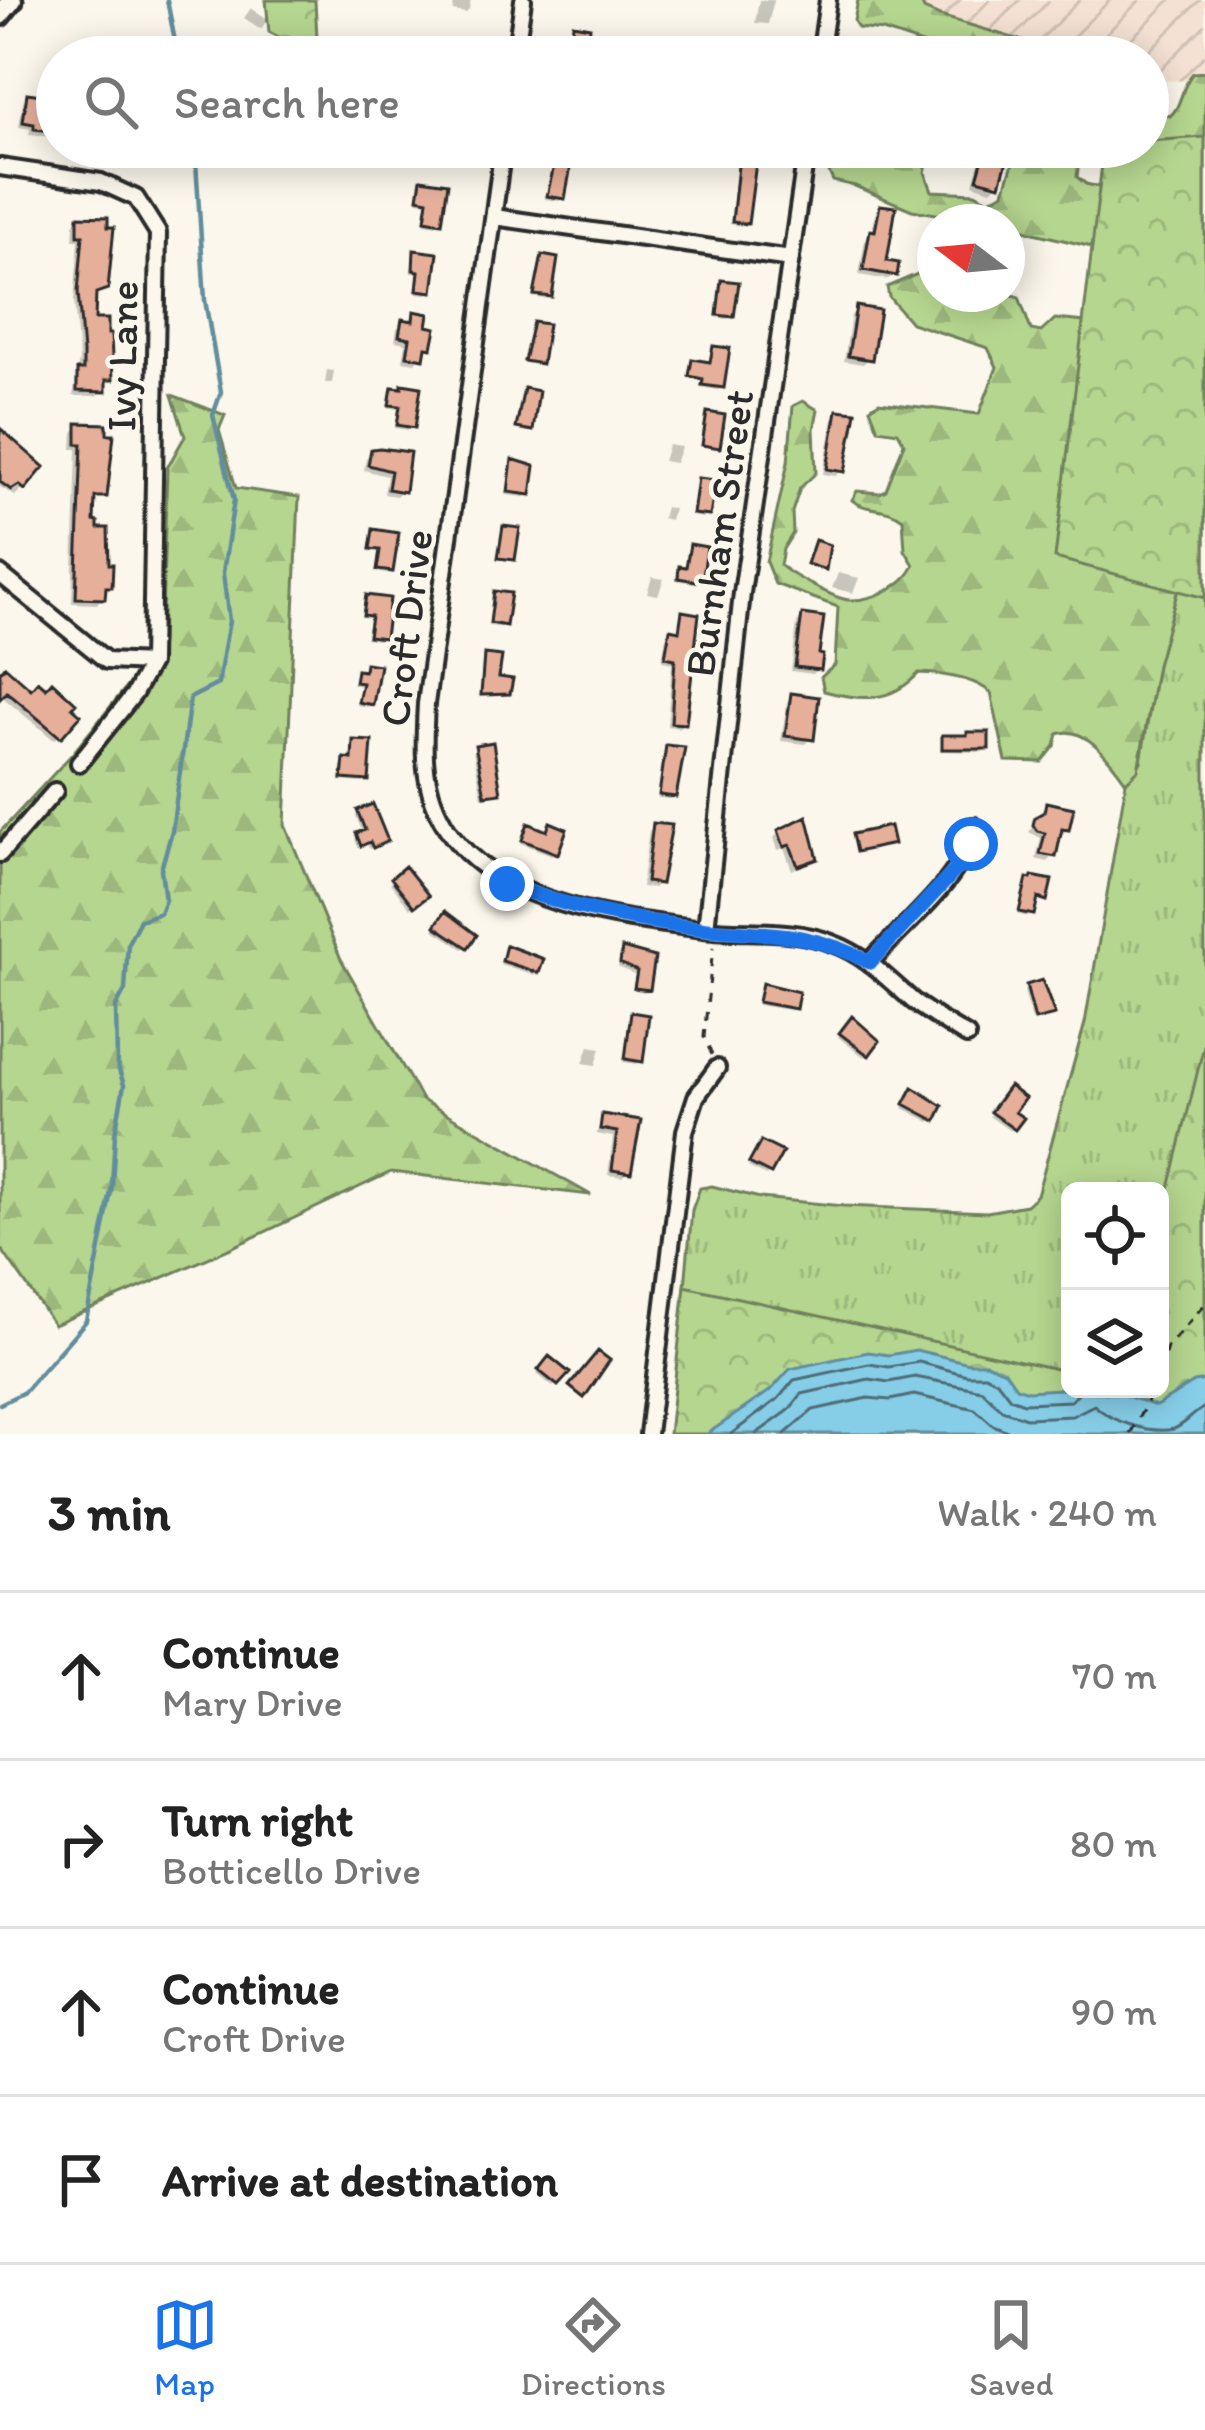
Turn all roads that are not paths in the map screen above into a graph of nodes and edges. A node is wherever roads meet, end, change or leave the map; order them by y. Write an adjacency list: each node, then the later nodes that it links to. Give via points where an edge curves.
1 (11, 0): 4 (main road)
2 (523, 0): 5 (street)
3 (828, 0): 6 (street)
4 (0, 15)
5 (518, 36)
6 (823, 36)
7 (0, 166): 13 (street, Ivy Lane, via 100,182 136,198 158,233)
8 (500, 168): 10 (street, Croft Drive)
9 (804, 168): 11 (street, Burnham Street)
10 (494, 217): 11 (street); 18 (street, Croft Drive, via 426,704 425,763 440,813 469,857 507,884 555,903)
11 (791, 259): 18 (street, Burnham Street, via 742,593)
12 (0, 574): 13 (street, via 106,661)
13 (151, 663): 14 (street)
14 (79, 763)
15 (56, 791): 17 (street)
16 (974, 826): 19 (street, via 961,864)
17 (0, 854)
18 (706, 929): 19 (street, Croft Drive, via 805,935)
19 (870, 962): 20 (street, Croft Drive)
20 (967, 1036)
21 (717, 1068): 22 (street, via 696,1096 685,1131)
22 (648, 1434)

